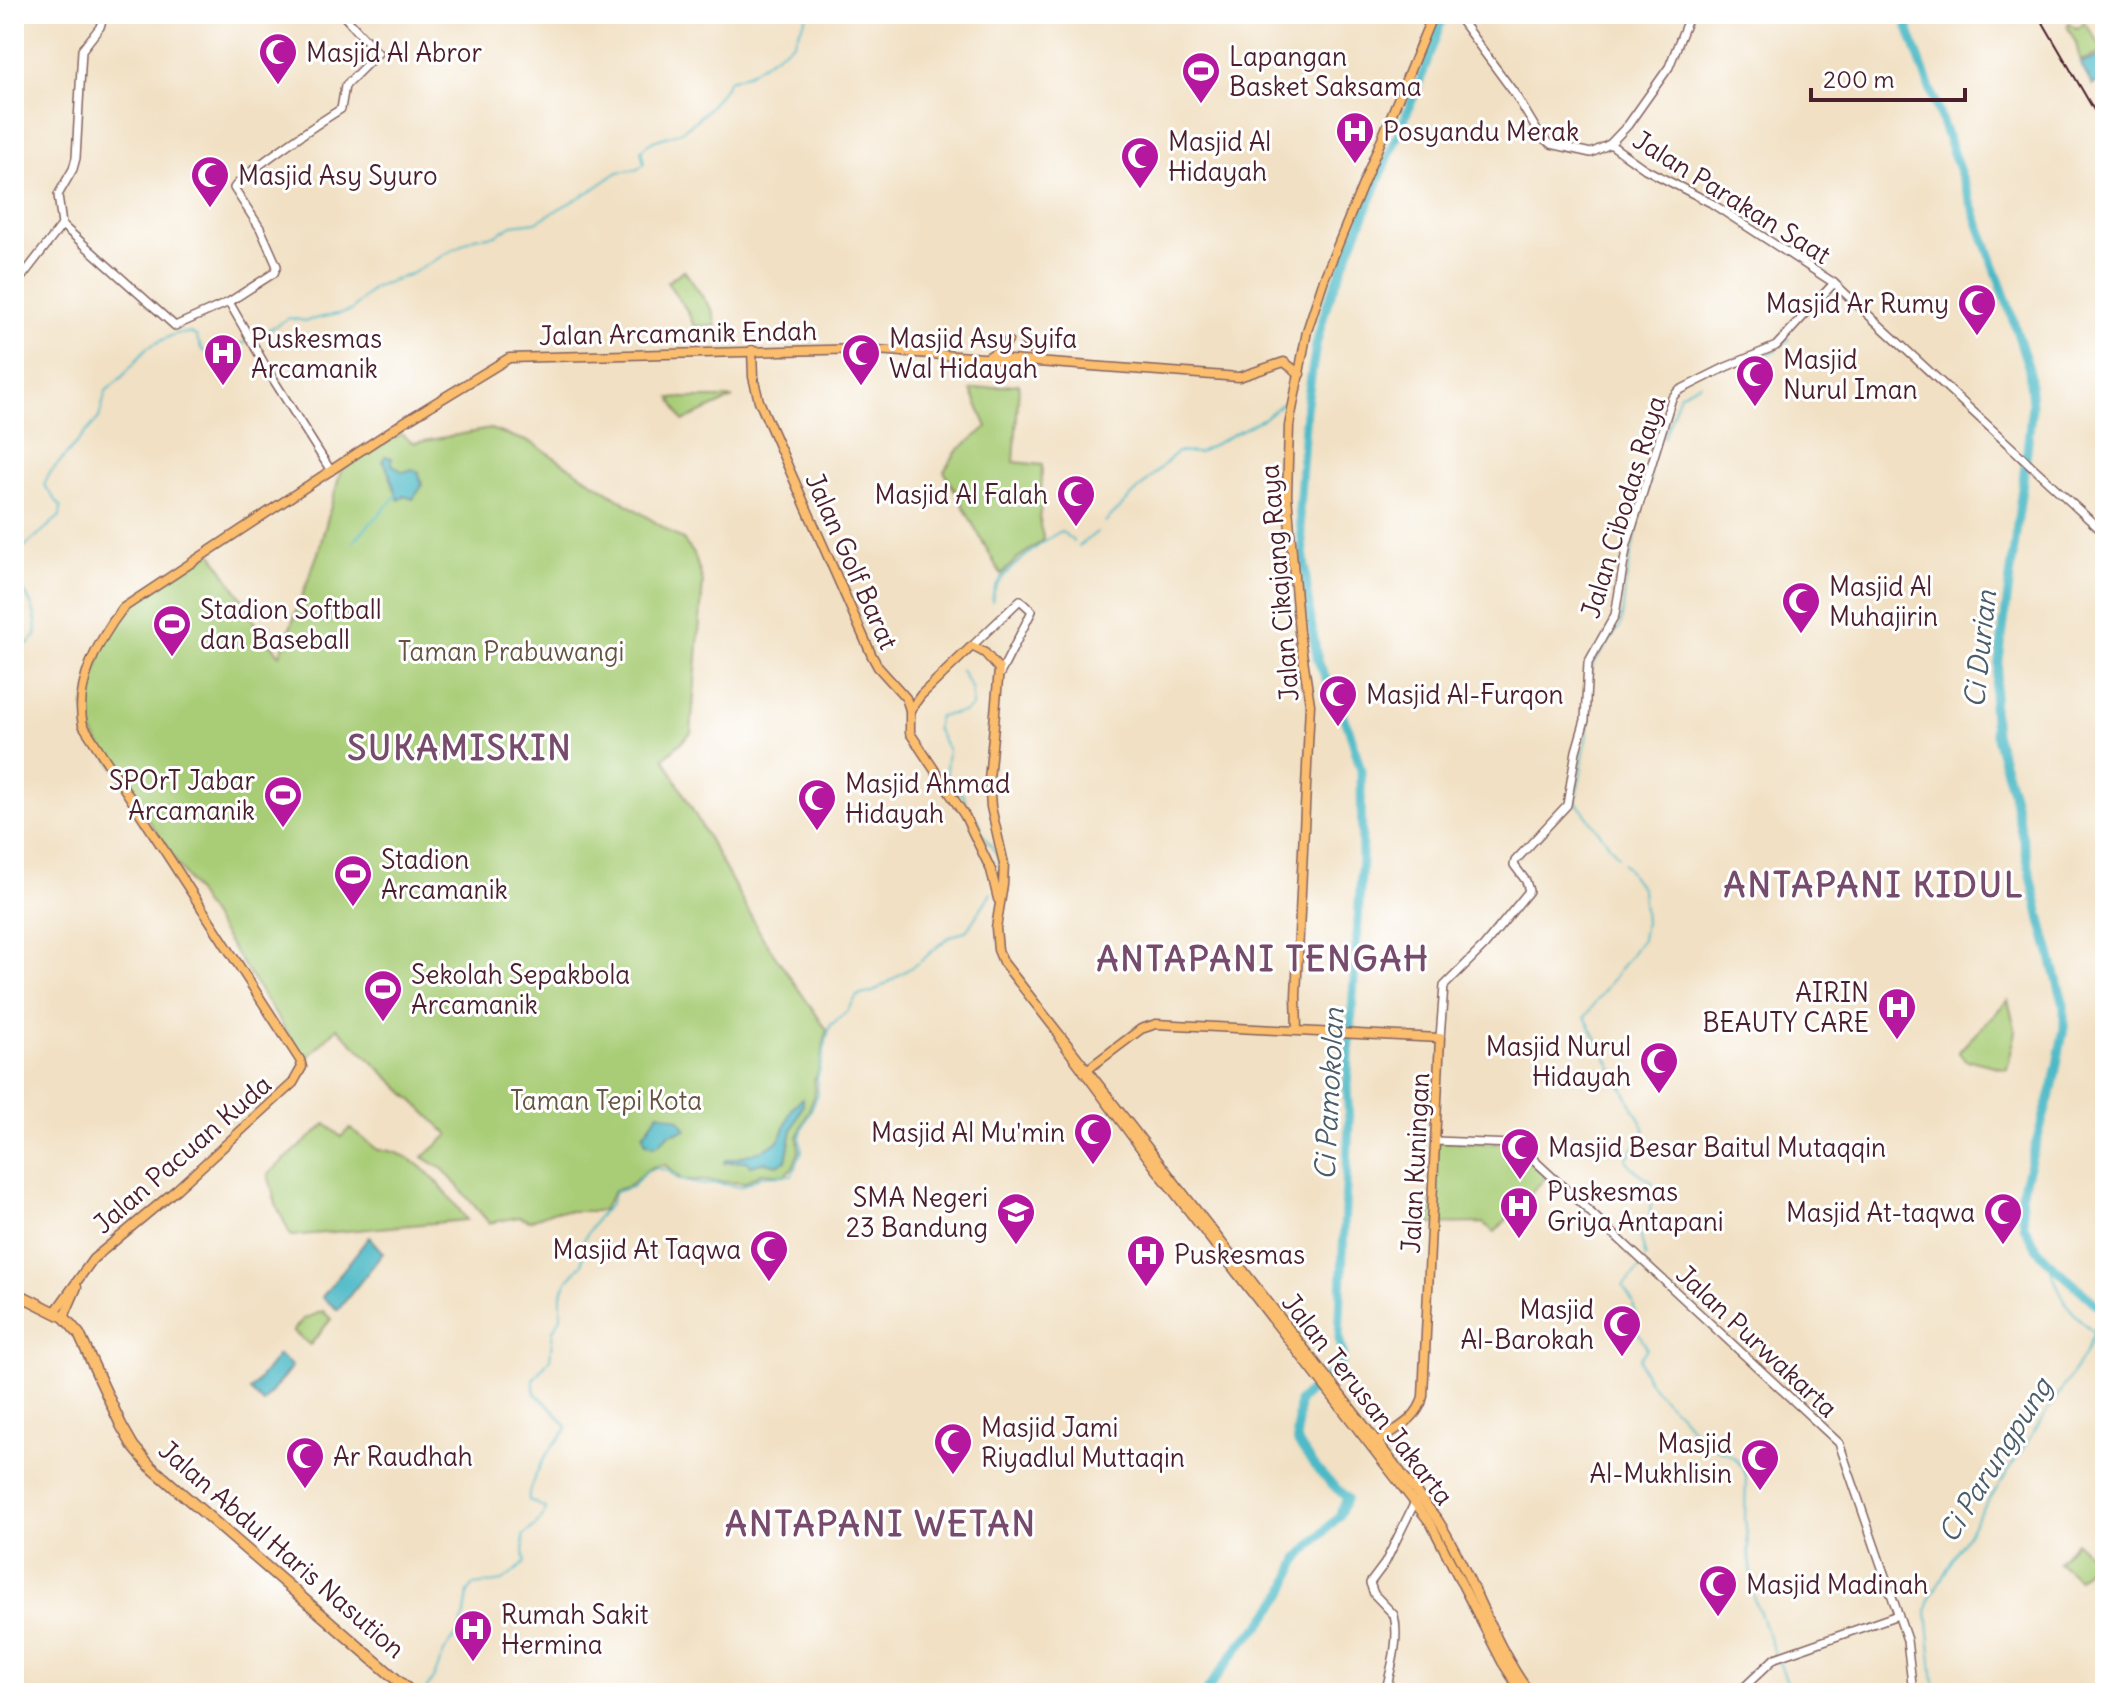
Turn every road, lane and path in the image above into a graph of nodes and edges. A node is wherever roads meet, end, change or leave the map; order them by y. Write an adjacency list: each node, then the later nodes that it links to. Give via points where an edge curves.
1 (104, 14): 7 (street, via 82,50 76,158 58,195)
2 (342, 14): 10 (street, via 378,53 345,86 343,106 234,188 277,266)
3 (1433, 14): 16 (main road, Jalan Cikajang Raya, via 1324,279)
4 (1456, 14): 6 (street, via 1541,137 1587,153)
5 (1690, 14): 6 (street, via 1669,67)
6 (1610, 144): 8 (street, Jalan Parakan Saat)
7 (62, 225): 9 (street); 10 (street, via 173,325)
8 (1834, 283): 18 (street, Jalan Parakan Saat); 27 (street, Jalan Cibodas Raya, via 1776,346 1672,398 1627,544 1615,615 1588,663 1585,720 1567,805 1514,863)
9 (14, 287)
10 (229, 302): 17 (street)
11 (1024, 340): 15 (main road)
12 (1008, 341): 14 (main road)
13 (752, 350): 14 (main road, Jalan Arcamanik Endah, via 863,349); 17 (main road, Jalan Arcamanik Endah, via 509,358); 22 (main road, Jalan Golf Barat, via 759,401 872,656)
14 (987, 357): 15 (main road, Jalan Arcamanik Endah)
15 (1040, 361): 16 (main road, Jalan Arcamanik Endah, via 1239,377 1284,362)
16 (1300, 374): 29 (main road, Jalan Cikajang Raya, via 1289,429 1287,495 1310,704)
17 (331, 471): 19 (main road, Jalan Arcamanik Endah)
18 (2105, 534)
19 (123, 608): 34 (main road, Jalan Pacuan Kuda, via 89,670 80,710 83,725 302,1066 293,1083 103,1250)
20 (972, 646): 21 (main road, via 989,657); 21 (street, via 1020,600 1032,611); 23 (main road)
21 (1000, 674): 25 (main road, Jalan Terusan Jakarta, via 989,780)
22 (902, 692): 23 (main road); 24 (main road, Jalan Golf Barat)
23 (921, 695): 24 (main road)
24 (910, 710): 26 (main road, Jalan Golf Barat, via 910,733 965,816)
25 (1004, 873): 26 (main road); 28 (main road, Jalan Terusan Jakarta)
26 (994, 878): 28 (main road, Jalan Golf Barat)
27 (1529, 891): 30 (street, Jalan Kuningan, via 1444,986)
28 (998, 899): 31 (main road, Jalan Terusan Jakarta, via 996,928 1003,962)
29 (1297, 1030): 30 (main road); 31 (main road, via 1156,1024 1141,1029)
30 (1440, 1038): 32 (main road, Jalan Kuningan)
31 (1085, 1071): 35 (main road, Jalan Terusan Jakarta)
32 (1435, 1141): 35 (main road, Jalan Kuningan, via 1423,1396 1413,1417); 38 (street, Jalan Purwakarta, via 1520,1147 1839,1443)
33 (14, 1292): 34 (highway, Jalan Abdul Haris Nasution)
34 (59, 1314): 39 (highway, Jalan Abdul Haris Nasution, via 86,1345 121,1425 144,1459)
35 (1374, 1444): 36 (main road, Jalan Terusan Jakarta); 37 (main road, Jalan Terusan Jakarta, via 1438,1520)
36 (1415, 1502): 37 (main road, Jalan Terusan Jakarta); 40 (street, via 1370,1583 1396,1621)
37 (1457, 1561): 41 (main road, Jalan Terusan Jakarta, via 1502,1662); 42 (main road, Jalan Terusan Jakarta)
38 (1898, 1615): 43 (street, via 1777,1657); 44 (street, Jalan Purwakarta, via 1907,1640)
39 (412, 1693)
40 (1385, 1693)
41 (1522, 1693)
42 (1530, 1693)
43 (1738, 1693)
44 (1913, 1693)

